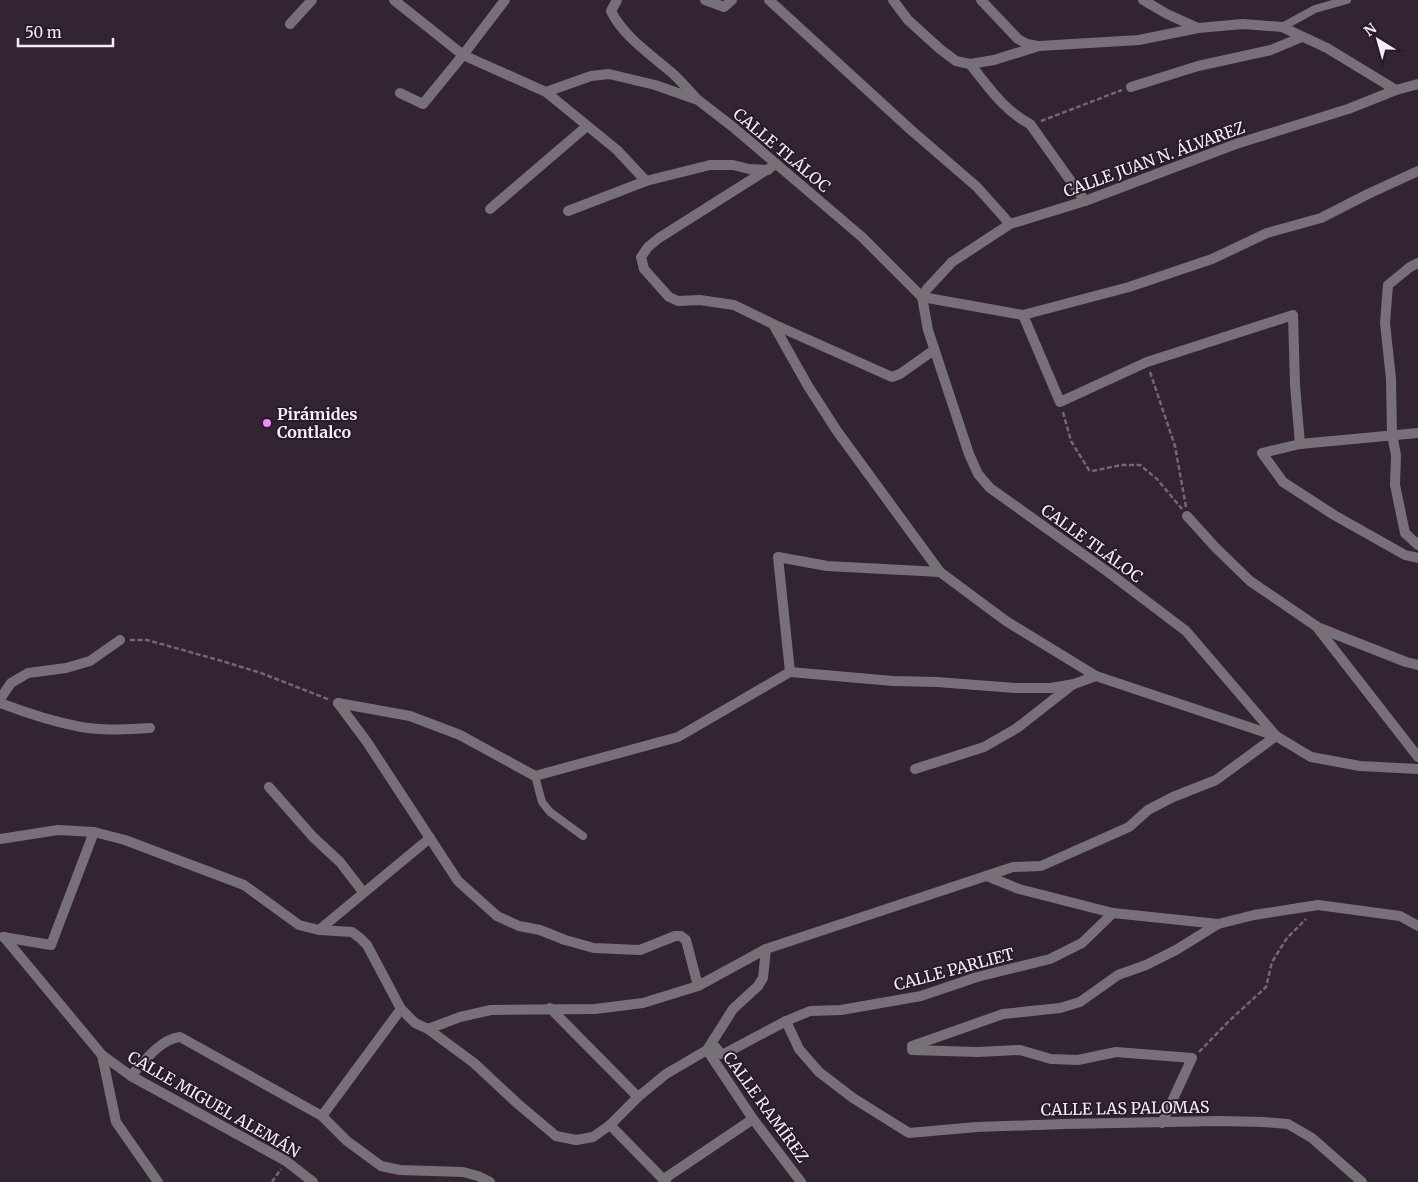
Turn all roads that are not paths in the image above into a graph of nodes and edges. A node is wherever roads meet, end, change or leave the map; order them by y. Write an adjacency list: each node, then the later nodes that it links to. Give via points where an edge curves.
1 (312, 0): 12 (street)
2 (394, 0): 17 (street)
3 (505, 0): 17 (street)
4 (617, 0): 24 (street, via 610,11 615,20)
5 (705, 0): 6 (street, via 724,7)
6 (732, 0)
7 (769, 0): 32 (street, via 977,187)
8 (893, 0): 18 (street, via 908,20 940,49 956,61)
9 (981, 0): 16 (street, via 1018,39)
10 (1143, 0): 14 (street)
11 (1347, 0): 13 (lane, via 1314,10)
12 (290, 24)
13 (1282, 27): 14 (street, via 1243,24); 15 (street)
14 (1198, 28): 16 (street, via 1139,40)
15 (1302, 37): 20 (street, via 1271,50 1198,66); 21 (street, via 1327,48)
16 (1039, 46): 18 (street)
17 (463, 55): 22 (street); 23 (street, via 423,104)
18 (970, 64): 29 (street, via 1008,109 1030,124)
19 (1418, 84): 21 (street, CALLE JUAN N. ÁLVAREZ)
20 (1131, 87)
21 (1396, 90): 29 (street, CALLE JUAN N. ÁLVAREZ, via 1348,109 1236,144)
22 (546, 92): 24 (street, CALLE TLÁLOC, via 591,76 609,74); 25 (street)
23 (400, 93)
24 (698, 100): 26 (street, CALLE TLÁLOC, via 733,127)
25 (586, 126): 28 (street, via 617,150); 30 (street)
26 (772, 167): 28 (street, via 749,169 710,165); 34 (street, CALLE TLÁLOC, via 862,237); 36 (street, via 659,238 641,257 644,269 668,298 734,305)
27 (1418, 171): 35 (street, via 1321,218 1267,233 1212,259 1129,287)
28 (646, 181): 31 (street)
29 (1085, 201): 32 (street, CALLE JUAN N. ÁLVAREZ)
30 (490, 209)
31 (568, 211)
32 (1010, 224): 34 (street, CALLE JUAN N. ÁLVAREZ, via 952,262)
33 (1418, 263): 39 (street, via 1388,285 1385,323)
34 (922, 297): 35 (street); 37 (street, CALLE TLÁLOC)
35 (1023, 315): 40 (street, via 1060,402 1147,362 1293,315)
36 (773, 324): 37 (street, via 892,377); 44 (street, via 837,431)
37 (934, 350): 54 (street, CALLE TLÁLOC, via 969,454 978,474 990,488 1186,631)
38 (1418, 432): 39 (street)
39 (1392, 435): 40 (street); 42 (street, via 1396,455 1395,486 1405,533)
40 (1300, 444): 43 (street, via 1262,453 1283,482 1405,555)
41 (1187, 516): 45 (street, via 1250,581)
42 (1418, 545)
43 (1418, 558)
44 (940, 572): 48 (street, via 827,566 778,557); 49 (street, via 1006,621)
45 (1316, 626): 47 (street); 55 (street)
46 (120, 640): 51 (street, via 90,661 28,673 11,683)
47 (1418, 665)
48 (790, 672): 50 (street, via 894,682 1015,688); 58 (street, via 678,738)
49 (1096, 676): 50 (street); 54 (street)
50 (1074, 684): 56 (street, via 1017,728 984,747)
51 (0, 699)
52 (0, 703): 53 (street, via 82,727)
53 (150, 728)
54 (1276, 736): 57 (street, via 1311,757 1360,766); 64 (street, via 1216,780 1148,810 1129,827 1040,866 1013,867)
55 (1418, 756)
56 (914, 769)
57 (1418, 769)
58 (535, 776): 61 (lane, via 542,802 550,812); 62 (street, via 460,735 410,716 338,703)
59 (269, 788): 65 (street, via 312,838 340,862)
60 (94, 832): 63 (street, via 58,830); 69 (street, via 125,840 244,885 299,925); 70 (street, via 51,945)
61 (583, 836)
62 (430, 838): 65 (street); 72 (street, via 458,881 497,916 519,926 594,948 615,950 640,950 682,936 686,940)
63 (0, 839)
64 (987, 876): 66 (street, via 1019,889); 71 (street)
65 (363, 892): 69 (street)
66 (1113, 913): 67 (street); 75 (street, CALLE PARLIET, via 1082,943 1050,959 977,977 921,996 841,1010 810,1011)
67 (1218, 924): 68 (street, via 1318,905 1400,916); 83 (street, via 1176,950 1118,975 1080,1002 1060,1008 1004,1014 912,1046 912,1050 1020,1050 1051,1059 1078,1060 1116,1052 1192,1058)
68 (1418, 926)
69 (319, 930): 74 (street, via 352,932 360,938 367,945)
70 (2, 936): 78 (street, CALLE MIGUEL ALEMÁN)
71 (766, 949): 72 (street); 77 (street, via 763,978 733,1009)
72 (698, 986): 73 (street, via 643,1003 595,1009)
73 (550, 1008): 76 (street, via 490,1010); 80 (street)
74 (401, 1010): 76 (street, via 415,1023); 81 (street)
75 (786, 1021): 77 (street, CALLE PARLIET, via 724,1054); 83 (street, CALLE LAS PALOMAS, via 799,1049 819,1072 909,1133 1046,1124)
76 (428, 1029): 84 (street, via 474,1063 556,1136 576,1140 593,1138)
77 (709, 1046): 80 (street); 82 (street, CALLE RAMÍREZ)
78 (102, 1054): 79 (street, CALLE MIGUEL ALEMÁN); 86 (street, via 116,1122)
79 (131, 1076): 81 (street, via 163,1043 180,1037); 87 (street, CALLE MIGUEL ALEMÁN, via 286,1161)
80 (638, 1097): 84 (street)
81 (322, 1116): 88 (street, via 380,1166 400,1170 463,1172)
82 (753, 1119): 85 (street); 89 (street, CALLE RAMÍREZ)
83 (1162, 1123): 90 (street, CALLE LAS PALOMAS, via 1228,1121 1288,1124 1312,1138)
84 (610, 1124): 85 (street)
85 (665, 1180)
86 (158, 1182)
87 (313, 1182)
88 (490, 1182)
89 (801, 1182)
90 (1362, 1182)

